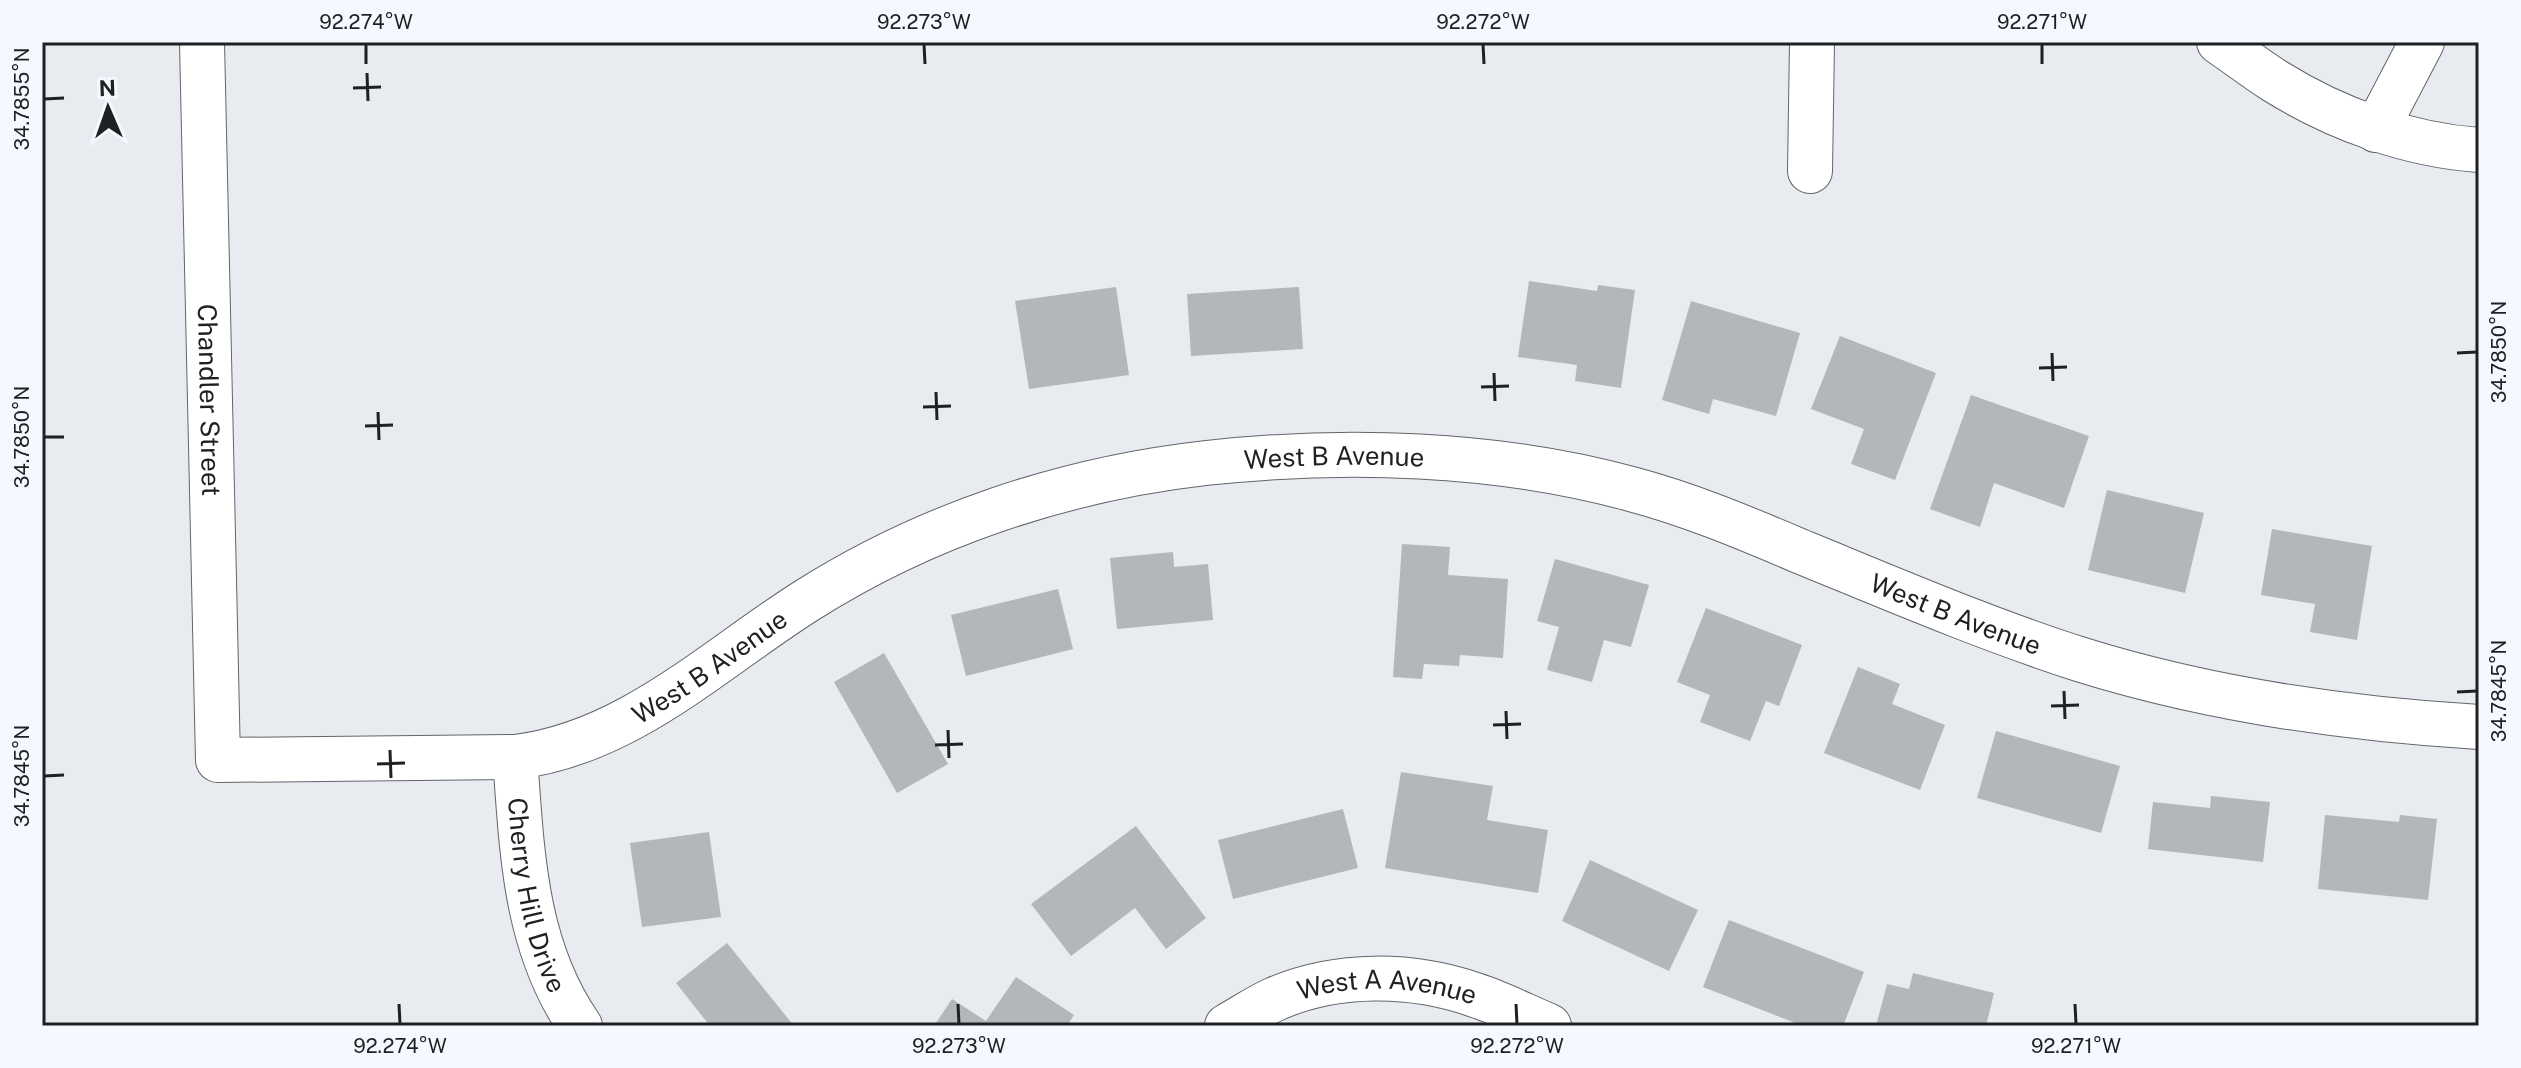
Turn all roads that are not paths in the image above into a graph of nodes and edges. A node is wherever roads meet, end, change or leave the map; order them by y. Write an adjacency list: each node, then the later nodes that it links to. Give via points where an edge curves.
1 (202, 42): 10 (street, Chandler Street)
2 (1812, 42): 7 (street)
3 (2219, 42): 5 (street, via 2276,82)
4 (2422, 42): 5 (street)
5 (2376, 130): 6 (street)
6 (2479, 150)
7 (1810, 171)
8 (2479, 727): 9 (street, West B Avenue, via 2289,709 2079,659 1713,515 1631,489 1560,473 1450,459 1329,455 1190,465 1097,480 1005,506 908,545 808,599 632,719 576,743)
9 (515, 757): 10 (street, West B Avenue); 11 (street, Cherry Hill Drive, via 525,884 540,945)
10 (218, 760)
11 (580, 1026)
12 (1227, 1026): 13 (street, West A Avenue, via 1274,999 1309,988 1353,979 1406,979 1474,994)
13 (1549, 1026)

